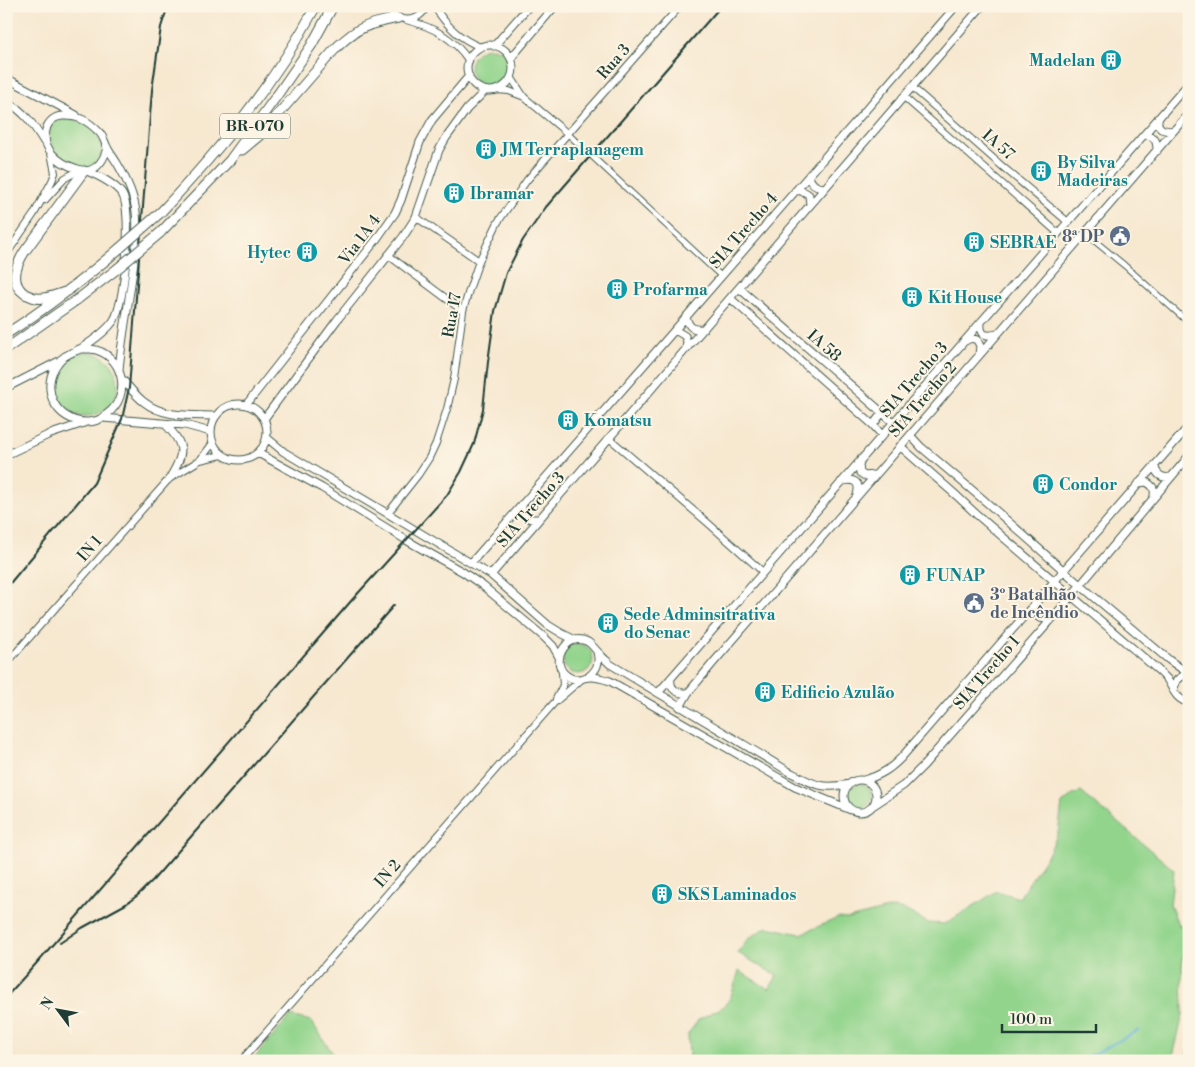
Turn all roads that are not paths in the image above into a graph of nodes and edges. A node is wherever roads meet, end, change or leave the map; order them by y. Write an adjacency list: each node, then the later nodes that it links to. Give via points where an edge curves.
1 (316, 6): 55 (highway, BR-070, bridge, via 267,86 204,166 161,212)
2 (333, 6): 37 (highway, BR-070, via 305,54)
3 (387, 6): 11 (street, via 392,14)
4 (427, 6): 11 (street, via 420,16)
5 (434, 6): 13 (street, via 465,40)
6 (529, 6): 12 (main road)
7 (555, 6): 14 (main road)
8 (680, 6): 32 (street, Rua 3)
9 (956, 6): 39 (main road, SIA Trecho 4)
10 (982, 6): 20 (main road, SIA Trecho 3)
11 (402, 19): 15 (street, via 440,34 461,50); 37 (highway, via 374,23 348,36 260,134)
12 (494, 46): 13 (main road); 14 (main road)
13 (481, 47): 15 (main road)
14 (511, 58): 17 (main road)
15 (469, 61): 16 (main road)
16 (469, 76): 21 (main road, via 474,85); 76 (main road, Via 1A 4, via 432,120 391,219)
17 (511, 77): 22 (main road); 23 (street)
18 (6, 78): 27 (main road)
19 (1189, 83): 28 (main road, SIA Trecho 3)
20 (912, 87): 24 (main road, SIA Trecho 3); 29 (street, IA 57)
21 (485, 90): 22 (main road); 46 (main road, Via 1A 4, via 467,109 439,150)
22 (497, 90): 23 (street)
23 (524, 97): 32 (street)
24 (904, 97): 31 (street, IA 57); 40 (main road, SIA Trecho 3)
25 (6, 100): 35 (main road, via 24,113)
26 (1189, 113): 30 (main road, SIA Trecho 2)
27 (78, 117): 34 (main road, via 100,132); 35 (main road, via 62,116 50,121 45,132)
28 (1158, 117): 30 (main road, via 1161,129); 33 (main road, SIA Trecho 3)
29 (952, 122): 31 (street); 42 (street, IA 57)
30 (1174, 130): 36 (main road, SIA Trecho 2)
31 (943, 131): 43 (street, IA 57)
32 (568, 134): 52 (street, Rua 17, via 527,180 498,222); 53 (street)
33 (1144, 136): 36 (main road, via 1155,140); 47 (main road, SIA Trecho 3)
34 (107, 147): 38 (main road, via 97,166); 73 (main road, via 128,183 136,212 136,246)
35 (50, 151): 38 (main road, via 71,167); 45 (street, via 55,173)
36 (1157, 151): 49 (main road, SIA Trecho 2)
37 (230, 160): 66 (highway, BR-070, bridge, via 160,233 78,300)
38 (84, 170): 45 (street, via 66,178); 55 (highway, via 24,251 15,272 15,279 23,292 37,298); 68 (main road, via 109,182 123,194 128,215 124,284 119,308 104,331)
39 (809, 175): 40 (main road, via 813,184); 41 (main road, SIA Trecho 4)
40 (825, 188): 44 (main road, SIA Trecho 3)
41 (795, 191): 44 (main road, via 806,193); 53 (main road, SIA Trecho 4)
42 (1034, 192): 43 (street); 47 (street, IA 57)
43 (1024, 202): 48 (street, IA 57)
44 (810, 205): 54 (main road, SIA Trecho 3)
45 (34, 214): 50 (street)
46 (416, 217): 51 (main road, Via 1A 4); 52 (street)
47 (1068, 222): 48 (main road, SIA Trecho 3)
48 (1058, 233): 59 (main road, SIA Trecho 3)
49 (1085, 233): 60 (street); 64 (main road, SIA Trecho 2)
50 (6, 255)
51 (388, 255): 57 (street); 80 (main road, Via 1A 4)
52 (478, 261): 57 (street, Rua 17)
53 (721, 276): 58 (main road, SIA Trecho 4)
54 (739, 288): 56 (main road, SIA Trecho 3); 69 (main road, IA 58)
55 (68, 291): 63 (highway, BR-070)
56 (730, 298): 61 (main road, SIA Trecho 3); 72 (main road, IA 58)
57 (463, 312): 108 (street, Rua 17, via 454,379 440,432 429,458)
58 (686, 317): 61 (main road, via 692,328); 62 (main road, SIA Trecho 4)
59 (981, 322): 64 (main road, via 981,331 986,335); 65 (main road, SIA Trecho 3)
60 (1189, 324)
61 (704, 329): 67 (main road, SIA Trecho 3)
62 (675, 330): 67 (main road, via 687,339); 107 (main road, SIA Trecho 4)
63 (6, 334)
64 (997, 334): 70 (main road, SIA Trecho 2)
65 (964, 341): 70 (main road, via 977,340 980,346); 82 (main road, SIA Trecho 3)
66 (6, 349)
67 (685, 349): 90 (main road, SIA Trecho 3)
68 (79, 350): 71 (main road, via 68,353); 73 (main road, via 103,353)
69 (811, 350): 72 (main road); 77 (main road, IA 58)
70 (978, 355): 88 (main road, SIA Trecho 2)
71 (59, 361): 75 (main road); 81 (main road, via 49,383 55,406 64,415)
72 (802, 362): 84 (main road, IA 58)
73 (119, 370): 74 (main road)
74 (122, 380): 78 (main road, via 142,401 155,409 169,414); 79 (main road, via 118,402)
75 (6, 388)
76 (246, 405): 78 (main road, via 230,406); 80 (main road)
77 (882, 412): 82 (main road, IA 58); 84 (main road)
78 (216, 416): 86 (main road)
79 (103, 418): 81 (main road); 83 (main road)
80 (264, 419): 89 (main road)
81 (87, 422): 94 (main road, via 48,434)
82 (893, 422): 87 (main road, SIA Trecho 3)
83 (165, 424): 86 (main road); 102 (main road, via 177,436 181,455)
84 (873, 425): 87 (main road, IA 58)
85 (1189, 426): 99 (main road)
86 (211, 432): 91 (main road)
87 (882, 435): 97 (main road, SIA Trecho 3)
88 (910, 435): 92 (main road, SIA Trecho 2); 111 (main road)
89 (267, 438): 93 (main road); 108 (main road, via 284,452)
90 (609, 438): 109 (main road, SIA Trecho 3); 112 (street)
91 (213, 443): 95 (main road); 98 (street, IN 1)
92 (900, 446): 100 (main road, SIA Trecho 2); 114 (main road)
93 (258, 454): 95 (main road, via 240,461); 121 (main road, via 322,488 474,580 544,637)
94 (6, 455)
95 (222, 456): 98 (street, IN 1)
96 (1189, 456): 101 (main road, SIA Trecho 1)
97 (861, 459): 100 (main road, via 860,472); 103 (main road, SIA Trecho 3)
98 (200, 460): 102 (street, IN 1)
99 (1155, 465): 101 (main road, via 1157,474); 104 (main road)
100 (874, 476): 105 (main road, SIA Trecho 2)
101 (1170, 478): 106 (main road, SIA Trecho 1)
102 (169, 479): 122 (street, IN 1)
103 (841, 482): 105 (main road, via 849,479 855,482); 112 (main road, SIA Trecho 3)
104 (1139, 483): 106 (main road, via 1146,482 1152,486); 111 (main road)
105 (857, 496): 129 (main road, SIA Trecho 2)
106 (1154, 496): 115 (main road, SIA Trecho 1)
107 (522, 504): 109 (main road, via 526,517); 110 (main road, SIA Trecho 4)
108 (388, 513): 110 (main road)
109 (538, 519): 113 (main road, SIA Trecho 3)
110 (471, 563): 113 (main road)
111 (1064, 571): 114 (main road); 115 (main road)
112 (762, 572): 126 (main road, SIA Trecho 3)
113 (491, 576): 119 (main road, via 548,625)
114 (1055, 580): 116 (main road); 117 (main road)
115 (1080, 585): 116 (main road, SIA Trecho 1); 124 (main road)
116 (1071, 595): 118 (main road, SIA Trecho 1); 127 (main road, via 1158,670)
117 (1030, 610): 118 (main road, via 1040,618); 133 (main road, via 901,758 883,774)
118 (1051, 620): 135 (main road, SIA Trecho 1, via 920,770)
119 (575, 640): 120 (main road, via 588,642); 121 (main road, via 564,646)
120 (597, 652): 125 (main road, via 598,663 593,674); 128 (main road, via 610,664)
121 (559, 657): 123 (main road)
122 (6, 664)
123 (562, 672): 125 (main road, via 577,680); 131 (street, IN 2, via 563,685)
124 (1188, 674): 127 (main road, via 1177,680)
125 (585, 678): 131 (street, IN 2); 136 (main road, via 610,681 795,787)
126 (671, 678): 128 (main road, SIA Trecho 3); 129 (main road, via 675,690)
127 (1173, 690): 130 (main road)
128 (658, 693): 132 (main road)
129 (688, 693): 132 (main road, SIA Trecho 2)
130 (1188, 702)
131 (554, 703): 138 (street, IN 2)
132 (680, 707): 134 (main road, via 814,784 827,787)
133 (864, 780): 134 (main road); 135 (main road, via 876,790)
134 (850, 784): 136 (main road, via 844,797)
135 (874, 805): 136 (main road, via 866,812)
136 (851, 810)
137 (1189, 1045): 139 (main road)
138 (241, 1061)
139 (1186, 1061)

